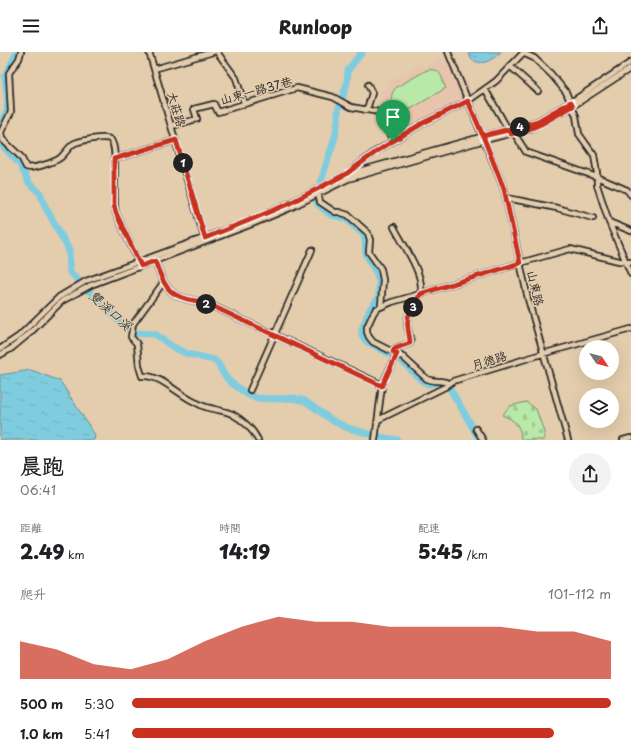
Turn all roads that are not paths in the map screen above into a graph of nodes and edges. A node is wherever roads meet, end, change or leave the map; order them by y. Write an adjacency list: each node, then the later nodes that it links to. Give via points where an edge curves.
1 (21, 52): 23 (street, via 9,73 11,112 1,132 2,139 21,157 26,167 31,168 54,161 75,143 104,137 111,140)
2 (149, 52): 10 (street, 大莊路)
3 (213, 52): 10 (street)
4 (217, 52): 15 (street, via 236,78)
5 (448, 52): 14 (street, 山東路)
6 (523, 52): 8 (street); 16 (street, via 534,58 551,74)
7 (631, 62): 16 (street)
8 (511, 67): 12 (street); 13 (street)
9 (631, 68): 16 (street)
10 (154, 69): 18 (street, 大莊路)
11 (368, 85): 17 (street, via 372,93)
12 (485, 89): 14 (street); 19 (street)
13 (538, 91)
14 (468, 101): 20 (street, 山東路); 22 (street)
15 (244, 104): 17 (street, 山東一路37巷, via 297,88 333,97 351,107); 18 (street, 山東一路37巷, via 218,112 214,104 194,109 197,119)
16 (572, 104): 19 (street, via 536,126); 25 (street, via 579,134 595,160)
17 (364, 110): 22 (street, via 379,112)
18 (172, 126): 21 (street, 大莊路)
19 (511, 132): 20 (street); 25 (street, via 526,152)
20 (484, 138): 24 (street); 28 (street, 山東路)
21 (176, 140): 23 (street); 34 (street, 大莊路)
22 (393, 141): 24 (street)
23 (114, 159): 39 (street, via 114,205)
24 (347, 177): 26 (street); 30 (street)
25 (597, 177): 27 (street, via 627,190); 31 (street, via 596,185)
26 (318, 194): 30 (street, via 290,208); 43 (street, via 320,202 335,212 348,214 368,233 369,252 381,270 383,280)
27 (631, 195)
28 (507, 198): 29 (street); 38 (street, 山東路)
29 (593, 218)
30 (251, 222): 34 (street)
31 (609, 222): 33 (street); 37 (street)
32 (394, 227): 42 (street, via 420,275)
33 (631, 231)
34 (205, 240): 36 (street); 39 (street)
35 (312, 250): 47 (street)
36 (155, 261): 39 (street); 41 (street)
37 (629, 262): 38 (street, via 570,249); 40 (street)
38 (520, 263): 42 (street); 50 (street, 山東路)
39 (140, 264): 44 (street, via 86,281 59,297); 45 (street, via 91,285 62,301)
40 (631, 274)
41 (163, 283): 47 (street, via 174,295 204,302); 58 (street, via 133,324 131,337 137,344 142,376 154,376 197,404 233,414 251,429)
42 (420, 294): 43 (street); 49 (street, via 409,313 410,343 394,349)
43 (381, 306): 49 (street, via 372,314 367,332 373,342)
44 (35, 319): 45 (street); 48 (street)
45 (42, 320): 51 (street, via 26,337)
46 (631, 329): 50 (street, 月德路)
47 (273, 334): 53 (street); 54 (street)
48 (0, 349)
49 (395, 353): 52 (street, via 427,379); 53 (street)
50 (542, 354): 52 (street, 月德路); 61 (street, 山東路)
51 (0, 355)
52 (449, 383): 55 (street, 月德路)
53 (382, 386): 55 (street)
54 (250, 390)
55 (378, 420): 59 (street)
56 (476, 429): 60 (street)
57 (631, 438): 62 (street)
58 (258, 440)
59 (375, 440)
60 (483, 440)
61 (568, 440)
62 (624, 440)

